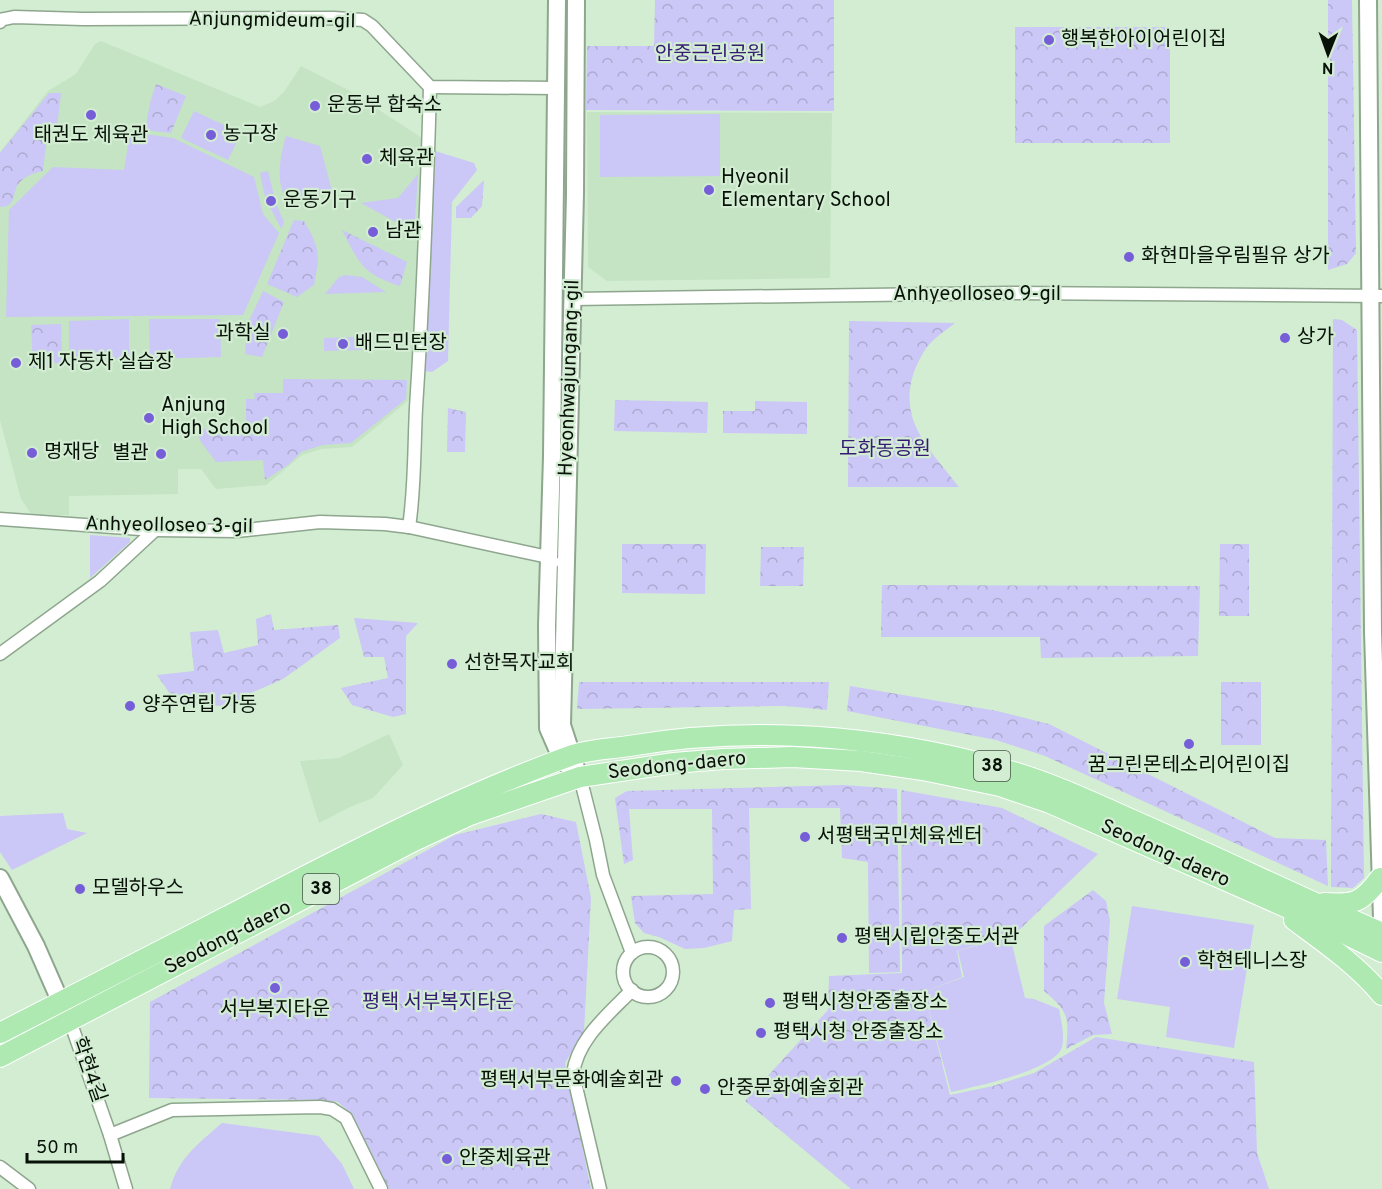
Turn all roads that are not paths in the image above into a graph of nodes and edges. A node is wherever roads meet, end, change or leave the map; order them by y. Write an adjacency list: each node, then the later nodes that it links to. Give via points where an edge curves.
1 (557, 0): 6 (street)
2 (576, 0): 9 (street, Hyeonhwajungang-gil)
3 (1368, 0): 7 (street)
4 (0, 22): 5 (street, Anjungmideum-gil, via 14,17 363,20)
5 (430, 87): 6 (street); 11 (street, via 424,294)
6 (556, 88): 8 (street)
7 (1376, 296): 9 (street, Anhyeolloseo 9-gil, via 1009,293); 19 (street, via 1373,632)
8 (553, 299): 9 (street); 13 (street)
9 (573, 299): 14 (street, Hyeonhwajungang-gil)
10 (0, 519): 12 (street, Anhyeolloseo 3-gil)
11 (409, 526): 12 (street, Anhyeolloseo 3-gil, via 320,522 237,531); 13 (street, Anhyeolloseo 3-gil)
12 (154, 530): 15 (street, via 100,581)
13 (548, 557): 14 (street); 16 (street, via 548,728)
14 (565, 573): 16 (street, Hyeonhwajungang-gil, via 562,725)
15 (0, 654)
16 (566, 758): 17 (street); 21 (main road, Seodong-daero / 38, via 654,741 781,734 853,740 947,756 1051,785); 28 (main road, Seodong-daero / 38, via 395,831)
17 (580, 777): 20 (main road, Seodong-daero / 38, via 693,761 793,757 923,770 1000,786 1050,803); 25 (street, via 603,875); 29 (main road, Seodong-daero / 38, via 470,815 414,841)
18 (0, 878): 28 (street)
19 (1380, 878): 21 (main road, via 1355,903); 22 (street)
20 (1268, 900): 24 (main road, Seodong-daero / 38); 27 (main road, via 1347,960)
21 (1315, 902): 23 (main road, Seodong-daero / 38)
22 (1382, 918)
23 (1382, 933)
24 (1382, 952)
25 (632, 953): 26 (street, via 623,970); 26 (street, via 644,947 659,950 673,968 670,983 659,995 642,996)
26 (632, 990): 37 (street, via 589,1036 575,1060 573,1074)
27 (1382, 995)
28 (60, 1002): 29 (street); 30 (main road, Seodong-daero / 38)
29 (70, 1021): 31 (main road, Seodong-daero / 38); 32 (street, 학현4길)
30 (0, 1033)
31 (0, 1057)
32 (110, 1135): 35 (street, 학현4길); 36 (street, via 172,1110 332,1109 346,1118)
33 (0, 1167): 34 (street)
34 (30, 1189)
35 (126, 1189)
36 (381, 1189)
37 (600, 1189)

